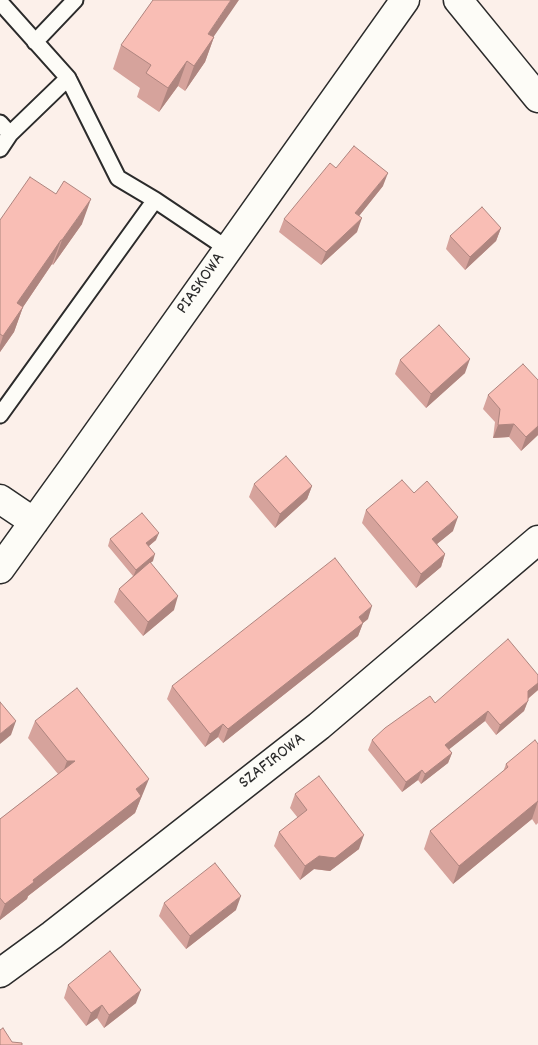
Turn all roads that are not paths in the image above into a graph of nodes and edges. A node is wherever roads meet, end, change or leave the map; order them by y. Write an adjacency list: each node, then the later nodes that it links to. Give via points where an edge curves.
1 (76, 0): 5 (lane)
2 (405, 0): 11 (street, PIASKOWA)
3 (458, 0): 7 (street)
4 (0, 2): 5 (lane)
5 (35, 42): 6 (lane)
6 (68, 78): 8 (lane); 10 (lane, via 118,178)
7 (538, 98)
8 (5, 128): 9 (lane)
9 (0, 149)
10 (155, 200): 11 (lane); 12 (lane)
11 (228, 249): 14 (street, PIASKOWA)
12 (0, 415)
13 (0, 499): 14 (street)
14 (34, 522): 16 (street, PIASKOWA)
15 (538, 540): 17 (street, SZAFIROWA, via 319,726)
16 (0, 569)
17 (0, 973)

